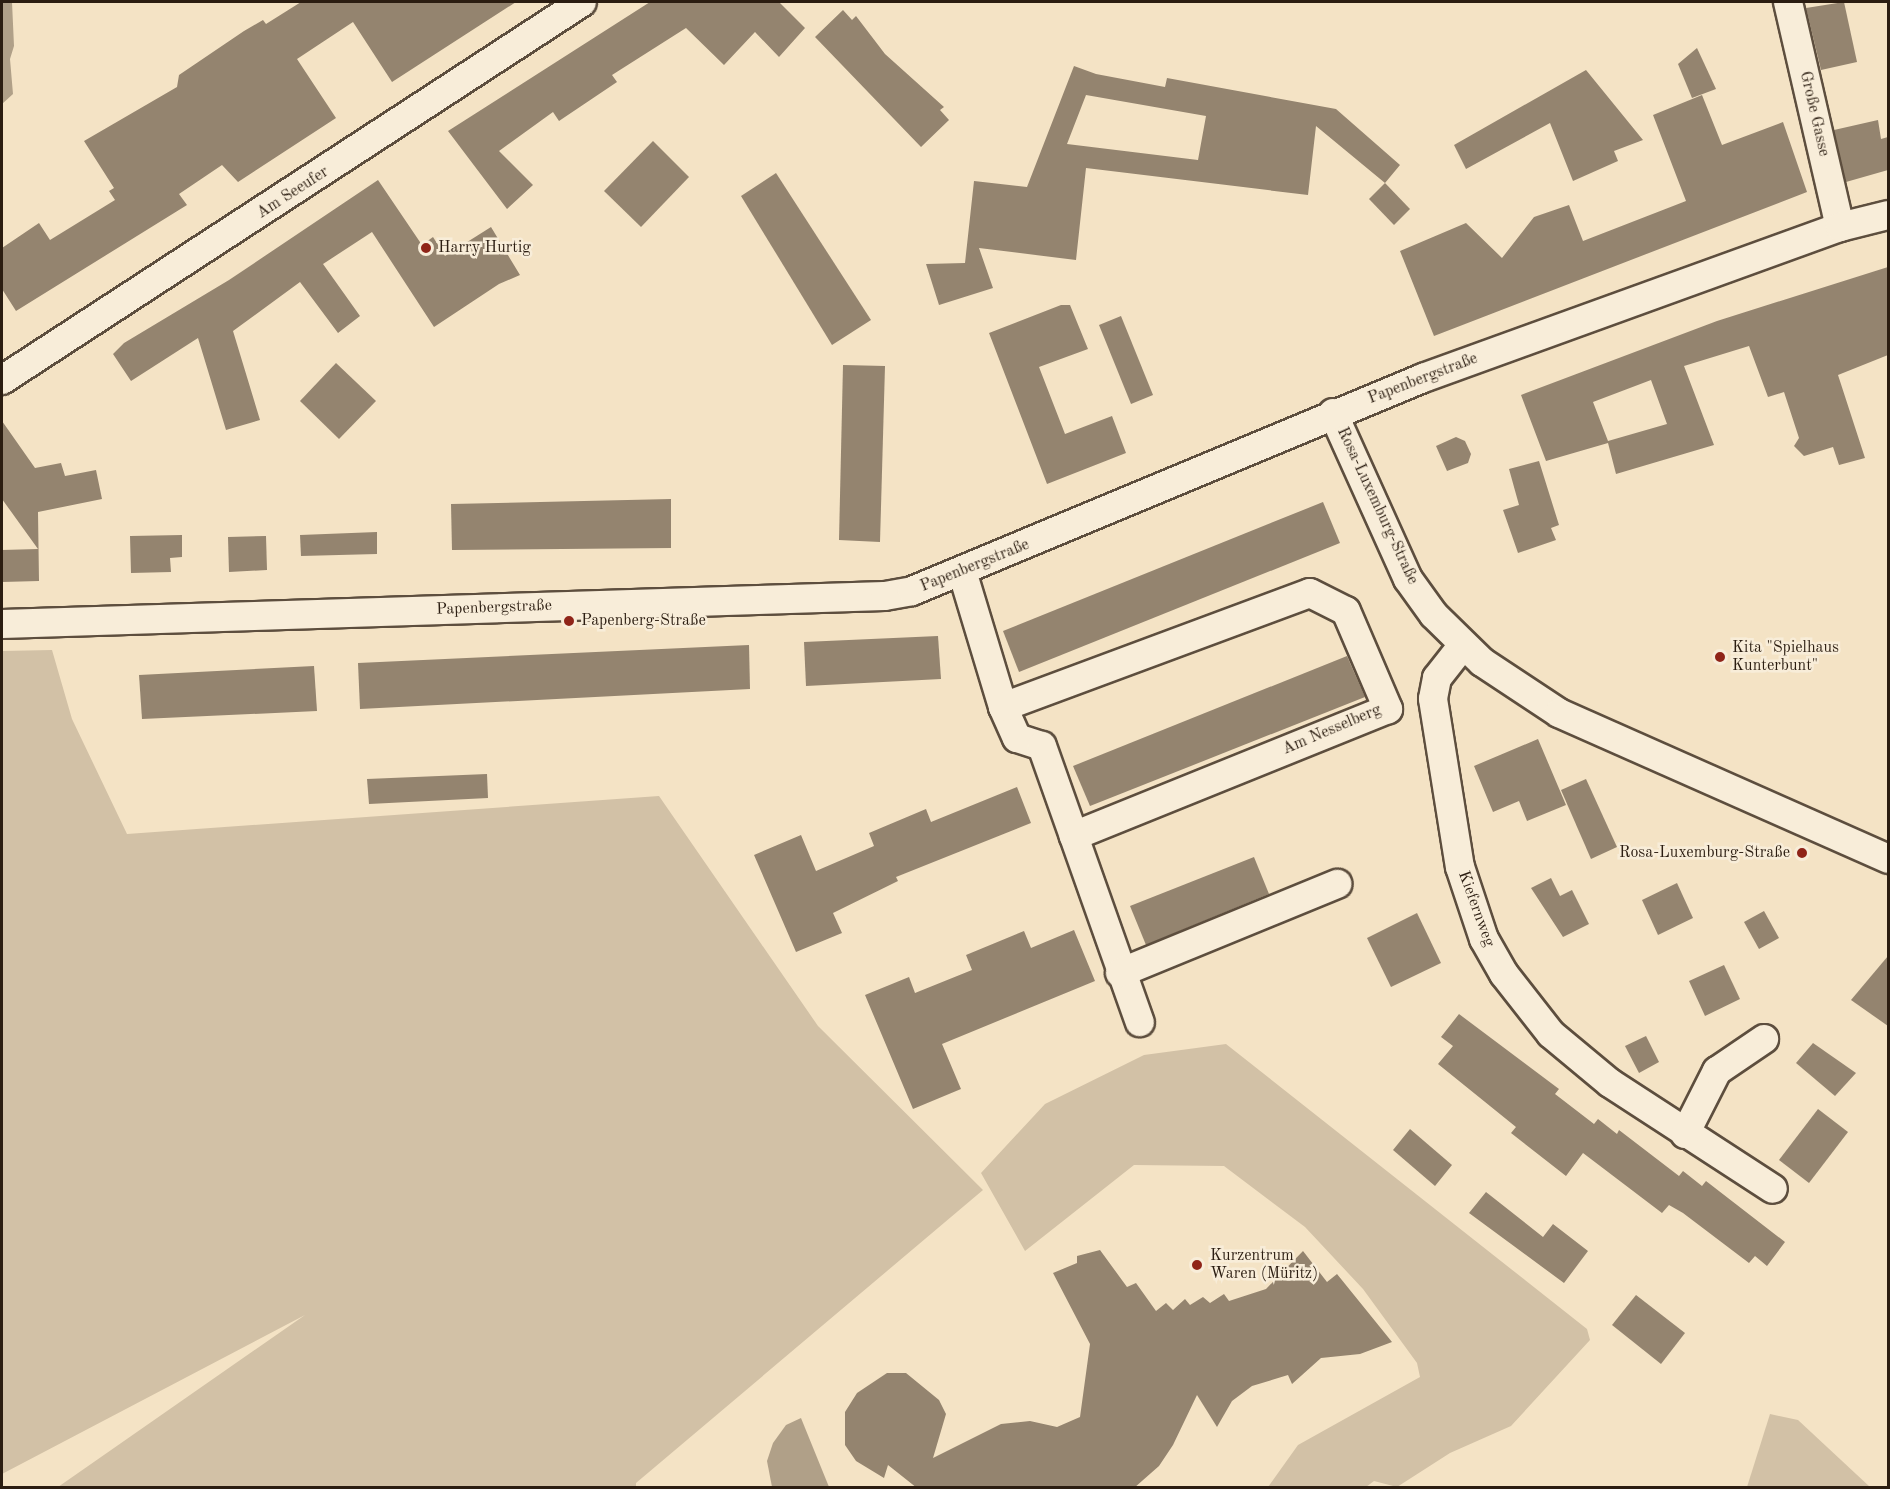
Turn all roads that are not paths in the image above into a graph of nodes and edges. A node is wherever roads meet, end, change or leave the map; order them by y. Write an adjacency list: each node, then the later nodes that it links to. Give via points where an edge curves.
1 (582, 2): 5 (street, Am Seeufer)
2 (1788, 2): 4 (street, Große Gasse)
3 (1888, 216): 4 (street, Papenbergstraße)
4 (1840, 227): 6 (street, Papenbergstraße)
5 (2, 380)
6 (1334, 413): 7 (street, Papenbergstraße); 9 (street, Rosa-Luxemburg-Straße, via 1408,579)
7 (962, 572): 8 (street, Papenbergstraße, via 912,591 885,596); 10 (street)
8 (2, 624)
9 (1463, 645): 12 (street, Rosa-Luxemburg-Straße, via 1516,688 1559,713); 17 (street, Kiefernweg, via 1437,678 1433,699 1453,837 1484,939 1504,974 1551,1034 1610,1083)
10 (1003, 707): 11 (street, via 1017,738 1042,746); 11 (street, Am Nesselberg, via 1310,593 1346,611 1388,709)
11 (1074, 836): 14 (street)
12 (1888, 859)
13 (1337, 884): 14 (street)
14 (1120, 974): 15 (street)
15 (1140, 1022)
16 (1764, 1039): 17 (street, via 1717,1071)
17 (1685, 1134): 18 (street, Kiefernweg)
18 (1773, 1189)

